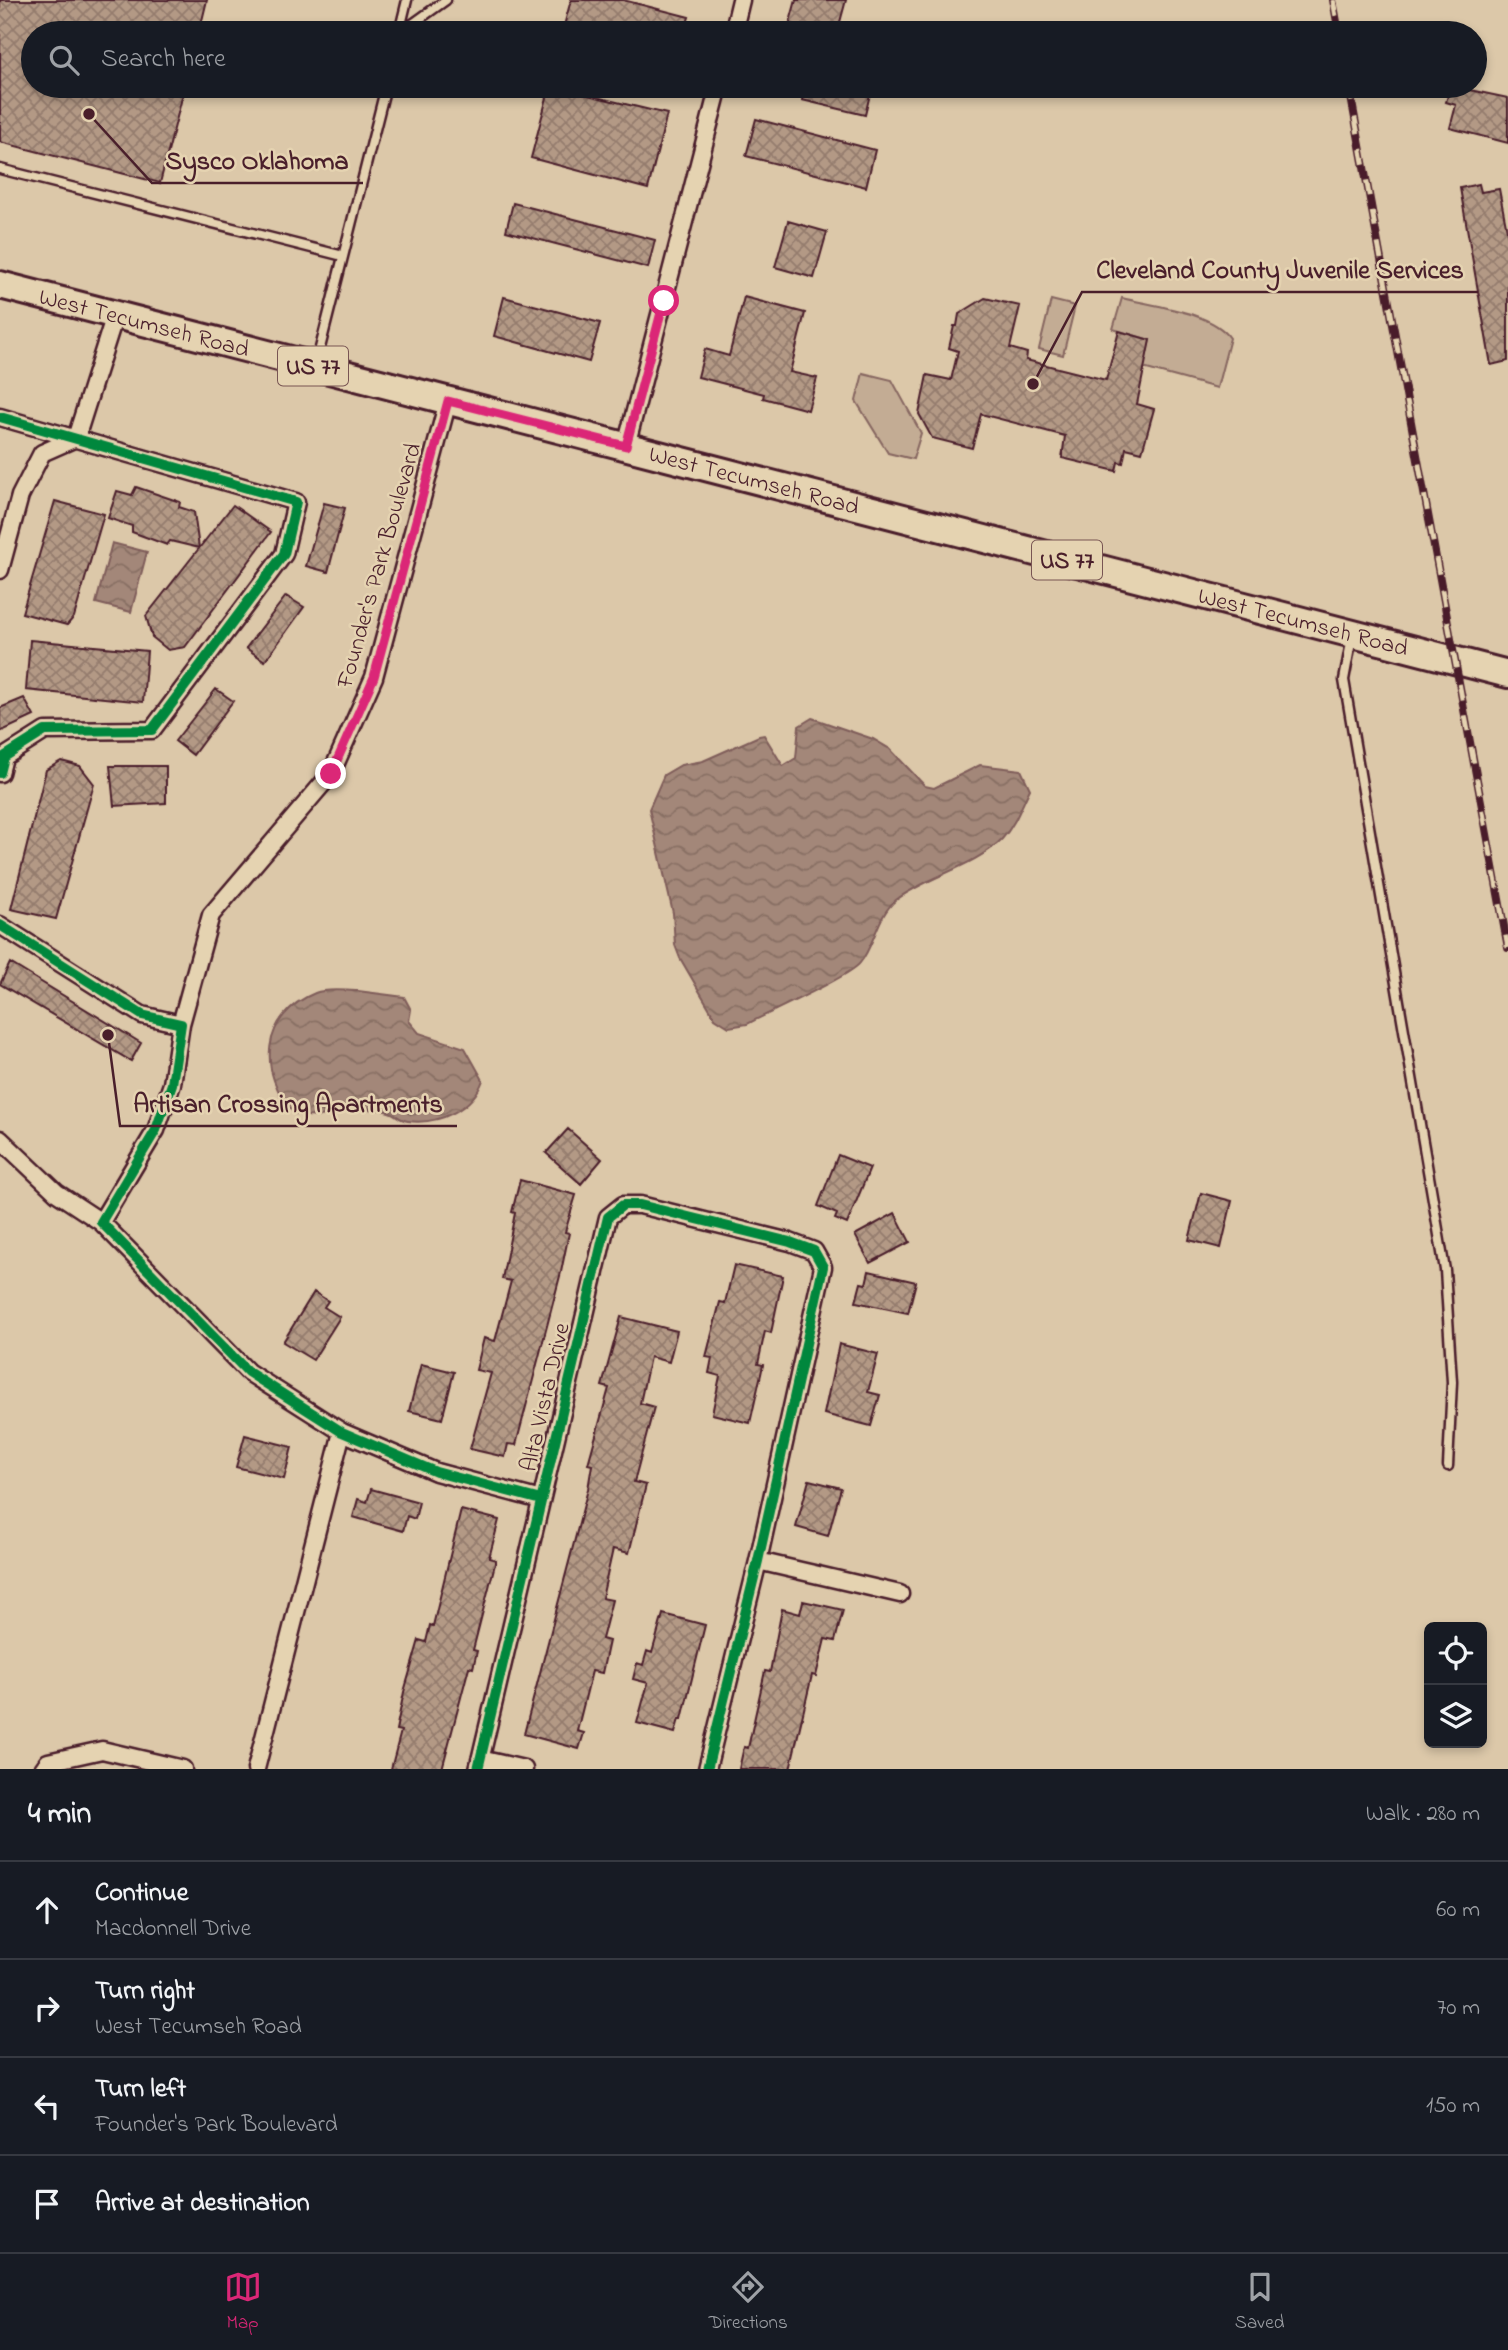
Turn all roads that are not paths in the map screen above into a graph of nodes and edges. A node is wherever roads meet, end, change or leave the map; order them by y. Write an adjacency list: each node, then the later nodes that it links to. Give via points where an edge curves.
1 (407, 0): 4 (lane)
2 (446, 0): 5 (lane)
3 (741, 0): 6 (street)
4 (403, 21)
5 (417, 21)
6 (736, 21)
7 (383, 98): 10 (lane)
8 (716, 98): 17 (street)
9 (0, 169): 10 (lane)
10 (343, 256): 13 (lane)
11 (0, 285): 12 (main road, West Tecumseh Road / US 77)
12 (115, 315): 13 (main road, West Tecumseh Road / US 77); 16 (street)
13 (316, 367): 14 (main road, West Tecumseh Road / US 77)
14 (448, 401): 17 (main road, West Tecumseh Road / US 77); 23 (street, Founder's Park Boulevard, via 374,677 331,774 211,915)
15 (0, 417): 16 (street)
16 (76, 438): 18 (street, via 42,453 20,496); 21 (street, via 296,502 284,554 152,730 46,731)
17 (626, 446): 19 (main road, West Tecumseh Road / US 77)
18 (0, 570)
19 (1352, 634): 20 (main road, West Tecumseh Road / US 77); 27 (lane, via 1344,680 1445,1270 1452,1382)
20 (1508, 674)
21 (1, 762)
22 (0, 925): 23 (street, via 142,1015)
23 (181, 1024): 25 (street, Founder's Park Boulevard, via 172,1084 156,1130)
24 (0, 1139): 25 (street, via 57,1193)
25 (101, 1222): 26 (street, via 248,1372)
26 (341, 1432): 28 (street, via 436,1472); 34 (street)
27 (1447, 1466)
28 (541, 1500): 29 (street, Alta Vista Drive, via 608,1217 623,1205 640,1205 790,1242 814,1251 823,1267); 31 (street, Alta Vista Drive)
29 (758, 1561): 30 (street); 36 (street)
30 (900, 1594)
31 (479, 1764): 35 (street)
32 (43, 1769): 33 (street, via 48,1762 102,1750)
33 (183, 1769)
34 (256, 1769)
35 (524, 1769)
36 (707, 1769)

